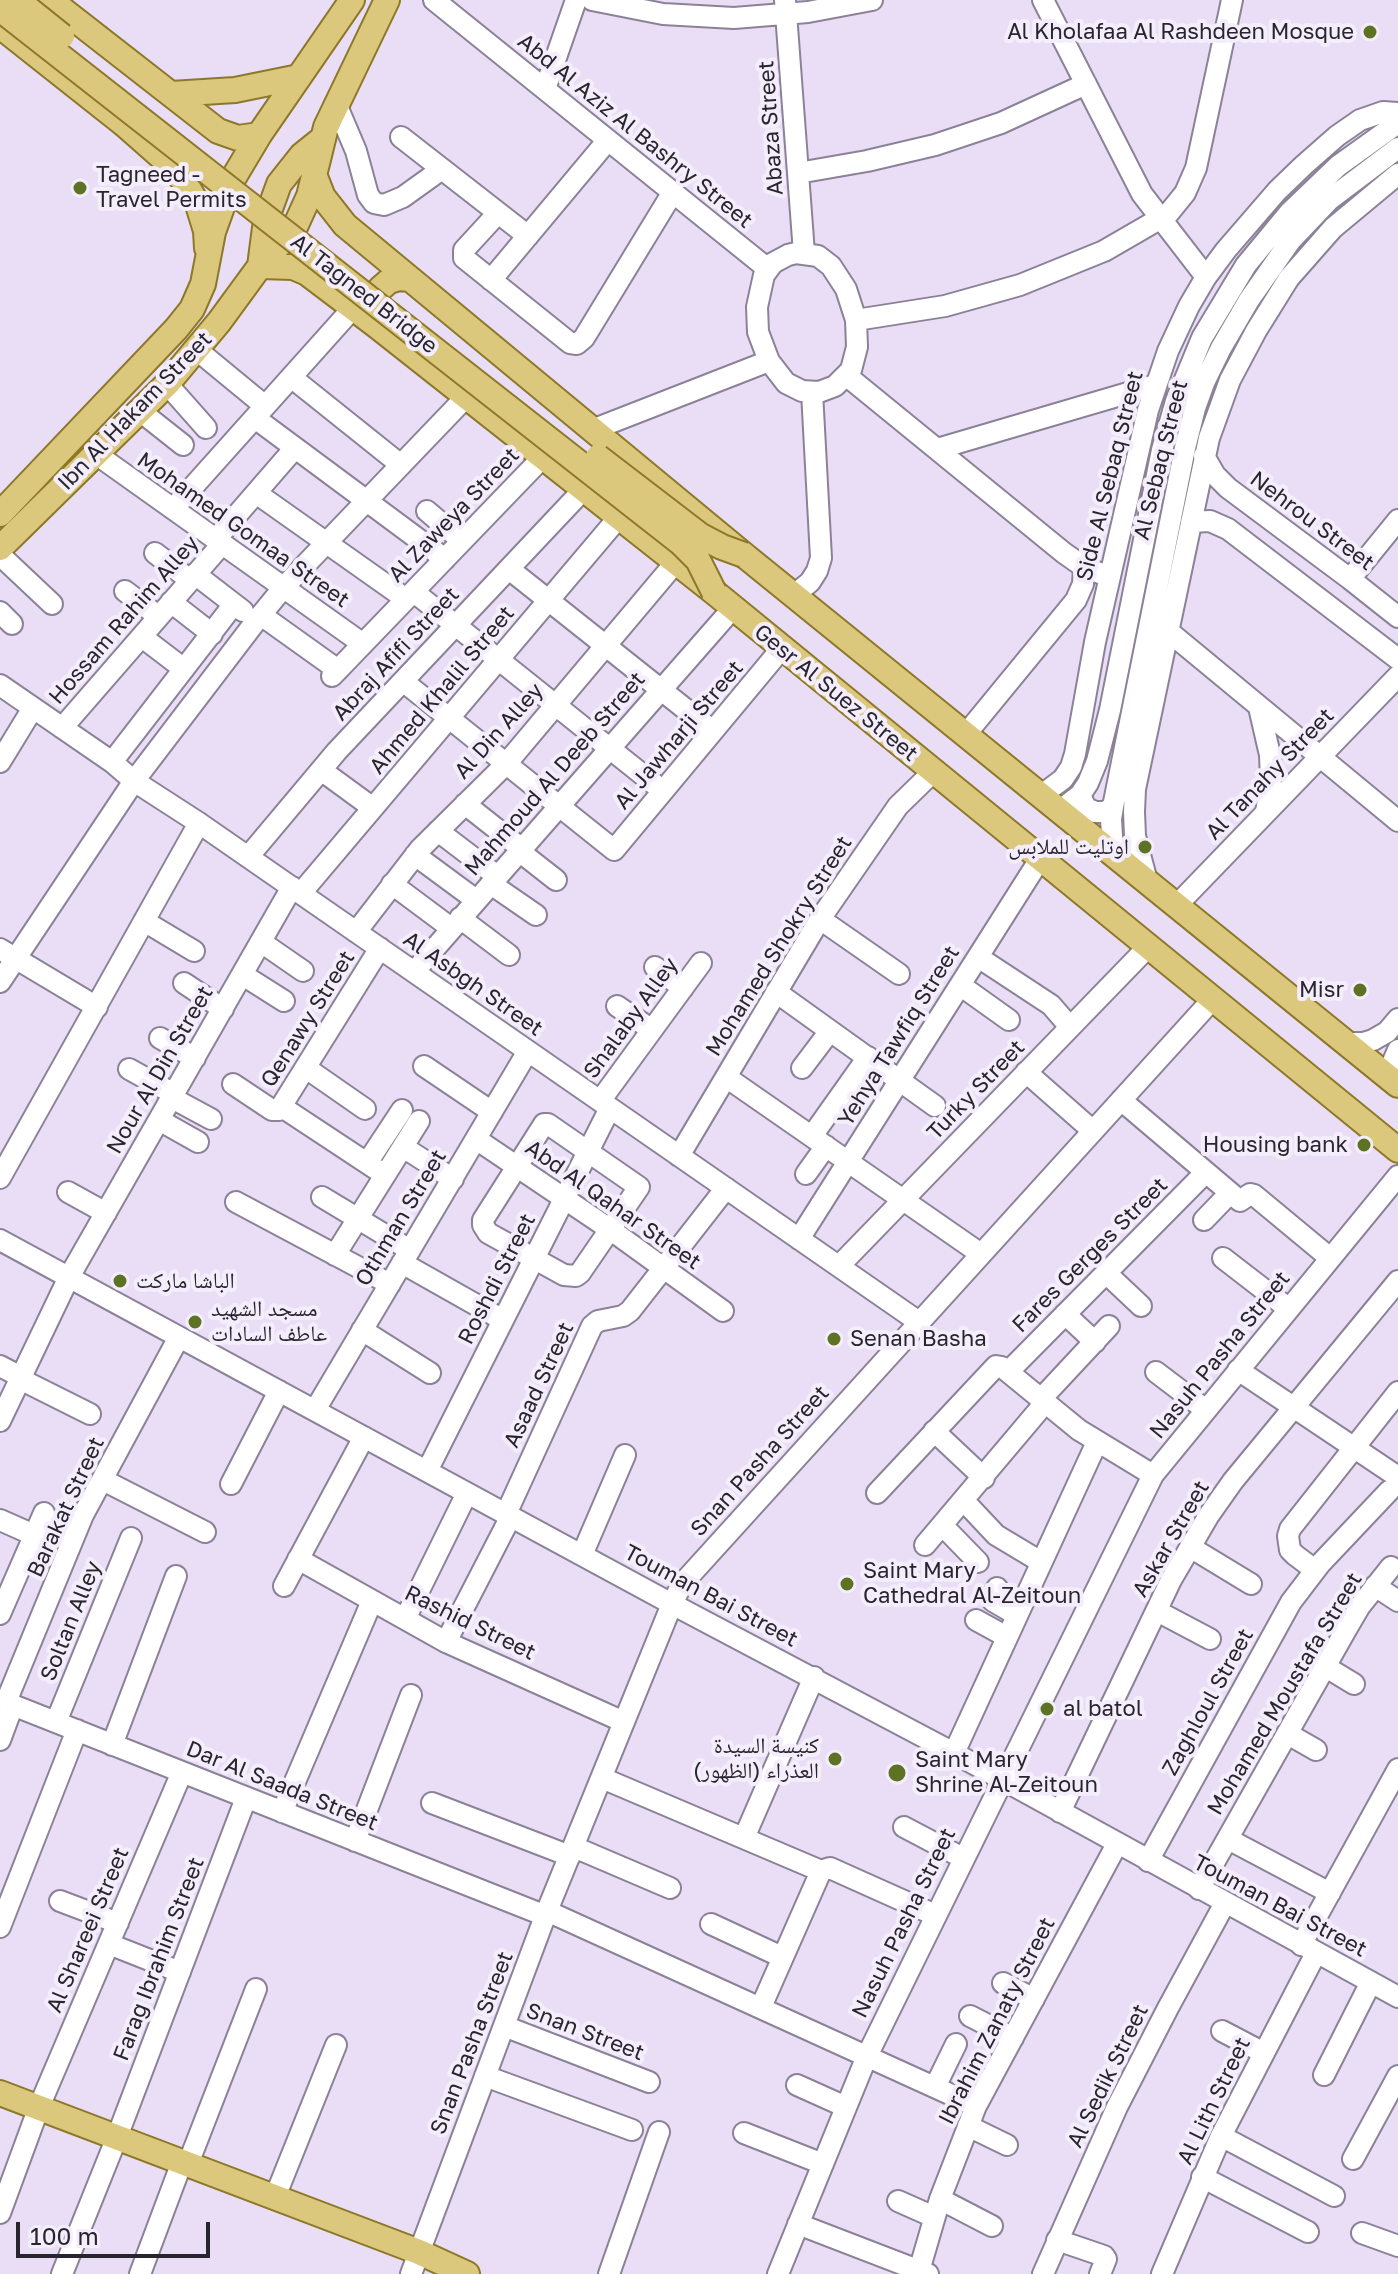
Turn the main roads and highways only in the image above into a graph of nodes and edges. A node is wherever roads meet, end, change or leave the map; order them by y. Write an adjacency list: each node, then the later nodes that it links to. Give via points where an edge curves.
1 (17, 0): 19 (main road, Al Tagned Bridge, bridge, via 692,529)
2 (50, 0): 8 (main road)
3 (352, 0): 7 (main road, Ibn Al Hakam Street)
4 (387, 0): 11 (main road, Ibn Al Hakam Street)
5 (0, 9): 20 (main road, Al Tagned Bridge, bridge, via 681,543 698,560)
6 (0, 26): 9 (main road)
7 (299, 77): 8 (main road, via 235,90); 10 (main road, Ibn Al Hakam Street)
8 (163, 88): 9 (main road, via 149,110); 10 (main road, via 227,136)
9 (124, 124): 13 (main road, via 184,181 198,205)
10 (259, 135): 13 (main road, Ibn Al Hakam Street, via 226,194)
11 (322, 139): 12 (main road, Ibn Al Hakam Street); 14 (main road, via 279,184 266,220)
12 (314, 174): 14 (main road, Ibn Al Hakam Street, via 295,227); 15 (main road, via 337,217)
13 (208, 258): 17 (main road, Ibn Al Hakam Street, via 192,309 176,329)
14 (260, 266): 16 (main road, Gesr Al Suez Street, via 307,273); 18 (main road, Ibn Al Hakam Street, via 167,384)
15 (410, 279): 16 (main road, via 389,281 375,296); 19 (main road)
16 (377, 326): 20 (main road, Gesr Al Suez Street)
17 (0, 514)
18 (0, 548)
19 (744, 555): 21 (main road)
20 (714, 592): 22 (main road, Gesr Al Suez Street)
21 (1396, 1083)
22 (1398, 1150)
23 (0, 2093): 24 (main road, via 275,2197)
24 (415, 2263): 25 (main road)
25 (467, 2274)

